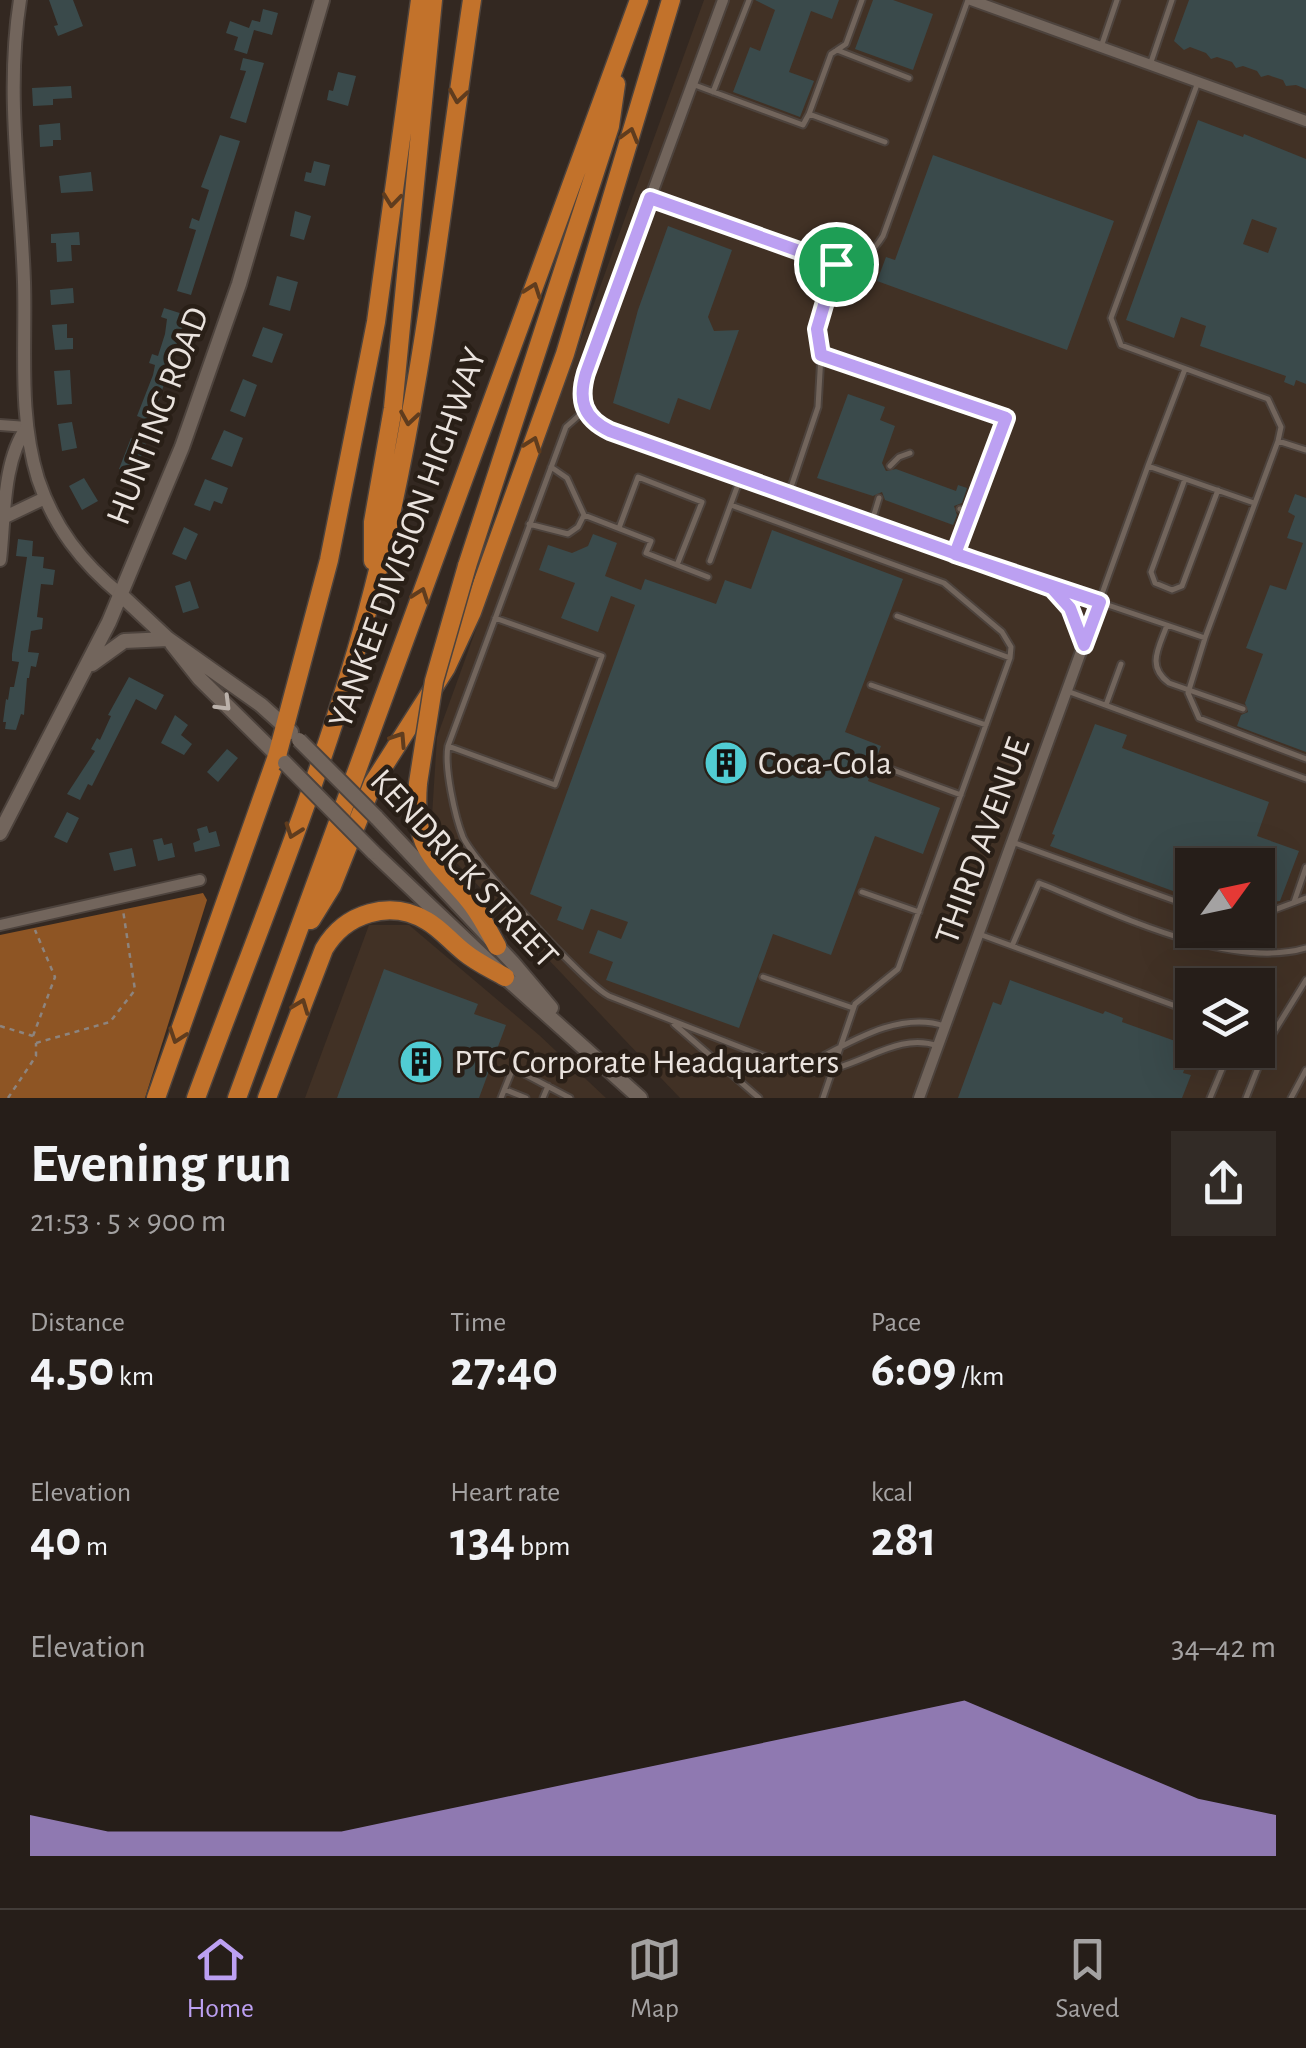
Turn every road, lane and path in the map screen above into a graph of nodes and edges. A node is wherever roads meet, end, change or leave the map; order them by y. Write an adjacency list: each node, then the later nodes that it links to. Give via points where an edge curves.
1 (20, 0): 32 (street, via 12,79)
2 (322, 0): 61 (main road, HUNTING ROAD, via 222,337)
3 (420, 0): 78 (highway, one-way to 78, via 366,381)
4 (434, 0): 59 (highway, via 393,408 372,522)
5 (472, 0): 59 (highway, YANKEE DIVISION HIGHWAY, one-way to 59, via 404,449)
6 (639, 0): 15 (highway, YANKEE DIVISION HIGHWAY)
7 (671, 0): 102 (highway, one-way to 7, via 332,886 380,770 467,626 572,333)
8 (723, 0): 21 (street)
9 (749, 0): 22 (lane)
10 (862, 0): 17 (lane, via 846,44)
11 (969, 0): 14 (street); 27 (lane, via 882,236 862,260)
12 (1118, 0): 16 (lane)
13 (1172, 0): 18 (lane)
14 (987, 3): 16 (street)
15 (623, 44): 99 (highway, bridge, via 610,126 434,681 418,783 417,819 428,852 471,902); 102 (highway, YANKEE DIVISION HIGHWAY, one-way to 15)
16 (1100, 47): 18 (street)
17 (837, 50): 19 (lane); 23 (lane)
18 (1150, 64): 20 (street)
19 (908, 78)
20 (1198, 82): 24 (street); 29 (lane, via 1111,318 1121,345)
21 (692, 84): 22 (lane); 26 (street)
22 (714, 92): 23 (lane, via 803,126)
23 (809, 114): 25 (lane)
24 (1306, 120)
25 (885, 142)
26 (650, 198): 27 (lane); 30 (street, via 586,373)
27 (836, 264): 28 (lane, via 817,329)
28 (821, 355): 42 (lane, via 818,406); 48 (lane, via 1006,418)
29 (1185, 369): 33 (lane, via 1268,399 1282,427); 37 (lane)
30 (584, 410): 38 (lane, via 569,422); 39 (street, via 610,431)
31 (0, 425): 32 (street)
32 (27, 428): 43 (street, KENDRICK STREET); 50 (street, via 13,456)
33 (1278, 441): 34 (lane); 45 (lane)
34 (1306, 450)
35 (910, 453): 36 (lane)
36 (890, 466)
37 (1148, 466): 40 (lane); 62 (lane)
38 (551, 467): 49 (lane, via 568,478); 51 (lane)
39 (741, 478): 42 (street); 46 (lane)
40 (1185, 479): 41 (lane); 41 (lane, via 1150,572 1154,583 1172,590 1182,586)
41 (1218, 490): 45 (lane)
42 (789, 495): 52 (street)
43 (45, 498): 50 (street); 61 (street, KENDRICK STREET, via 72,547)
44 (879, 498): 52 (lane)
45 (1254, 504): 66 (lane)
46 (730, 505): 56 (lane); 69 (lane, via 944,583 1002,632)
47 (960, 508): 48 (lane)
48 (970, 512): 54 (lane)
49 (584, 515): 51 (lane, via 568,534); 53 (lane)
50 (5, 517): 55 (street)
51 (530, 524): 64 (lane)
52 (871, 524): 54 (street)
53 (619, 528): 57 (lane, via 651,541 646,553); 57 (lane, via 638,477 702,502)
54 (955, 554): 60 (street)
55 (0, 560)
56 (710, 560)
57 (677, 565): 58 (lane)
58 (708, 577)
59 (374, 588): 126 (highway, YANKEE DIVISION HIGHWAY, one-way to 126)
60 (1052, 588): 62 (street); 68 (street, via 1070,608)
61 (121, 595): 67 (main road, KENDRICK STREET); 71 (main road, HUNTING ROAD)
62 (1100, 602): 65 (lane); 68 (street, THIRD AVENUE)
63 (897, 616): 69 (lane)
64 (495, 618): 79 (lane); 79 (lane, via 602,656 555,785)
65 (1167, 626): 66 (lane); 73 (lane, via 1155,666 1164,680)
66 (1205, 638): 73 (lane)
67 (168, 639): 71 (main road, via 124,640); 78 (main road, KENDRICK STREET); 81 (main road, KENDRICK STREET, one-way to 81)
68 (1084, 645): 74 (street, THIRD AVENUE)
69 (1010, 658): 77 (lane)
70 (1121, 664): 75 (lane)
71 (85, 672): 85 (main road, HUNTING ROAD)
72 (871, 685): 77 (lane)
73 (1188, 690): 76 (lane); 80 (lane, via 1201,720)
74 (1068, 691): 75 (lane); 86 (street, THIRD AVENUE)
75 (1106, 705): 83 (lane)
76 (1243, 709)
77 (986, 725): 84 (lane)
78 (292, 733): 81 (highway); 99 (main road, KENDRICK STREET, bridge)
79 (448, 746): 108 (lane, via 460,828 476,856 590,983)
80 (1306, 758)
81 (281, 760): 103 (main road, KENDRICK STREET, bridge); 125 (highway, one-way to 125)
82 (882, 766): 84 (lane)
83 (1306, 779)
84 (961, 795): 95 (lane)
85 (0, 833)
86 (1012, 842): 92 (lane); 98 (street, THIRD AVENUE)
87 (1306, 867): 93 (lane)
88 (200, 880): 90 (street)
89 (862, 892): 95 (lane)
90 (121, 898): 96 (street); 114 (path, via 135,990 110,1022)
91 (1306, 898): 93 (lane)
92 (1175, 901)
93 (1293, 904): 94 (lane)
94 (1275, 910)
95 (919, 912): 107 (lane, via 896,973)
96 (30, 918): 97 (street); 113 (path, via 55,977)
97 (0, 925)
98 (979, 934): 100 (lane); 110 (street, THIRD AVENUE)
99 (497, 946): 112 (main road, KENDRICK STREET)
100 (1012, 946): 101 (lane, via 1039,883 1211,946 1264,953); 106 (lane)
101 (1306, 948)
102 (292, 950): 127 (highway, YANKEE DIVISION HIGHWAY)
103 (505, 977): 112 (main road, KENDRICK STREET); 128 (highway, one-way to 103, via 324,950 353,918 386,910 414,914)
104 (763, 977): 107 (lane)
105 (1306, 980): 111 (lane)
106 (1175, 1006)
107 (853, 1008): 116 (lane)
108 (668, 1019): 119 (lane); 134 (lane)
109 (0, 1026): 113 (path)
110 (945, 1026): 115 (street, THIRD AVENUE); 116 (lane, via 898,1023)
111 (1275, 1030)
112 (570, 1032): 133 (main road, KENDRICK STREET)
113 (33, 1036): 114 (path)
114 (36, 1043): 124 (path, via 36,1056)
115 (938, 1046): 121 (lane, via 903,1043); 136 (street, THIRD AVENUE)
116 (840, 1049): 119 (lane); 121 (lane)
117 (1222, 1068): 137 (lane)
118 (1258, 1068): 138 (lane)
119 (795, 1070): 121 (lane)
120 (1306, 1070): 139 (lane)
121 (832, 1072): 135 (lane)
122 (548, 1086): 123 (lane, via 513,1068); 131 (lane); 132 (lane)
123 (504, 1090): 129 (lane); 130 (lane)
124 (8, 1098)
125 (156, 1098)
126 (196, 1098)
127 (237, 1098)
128 (267, 1098)
129 (501, 1098)
130 (526, 1098)
131 (542, 1098)
132 (570, 1098)
133 (640, 1098)
134 (759, 1098)
135 (823, 1098)
136 (919, 1098)
137 (1210, 1098)
138 (1246, 1098)
139 (1291, 1098)

